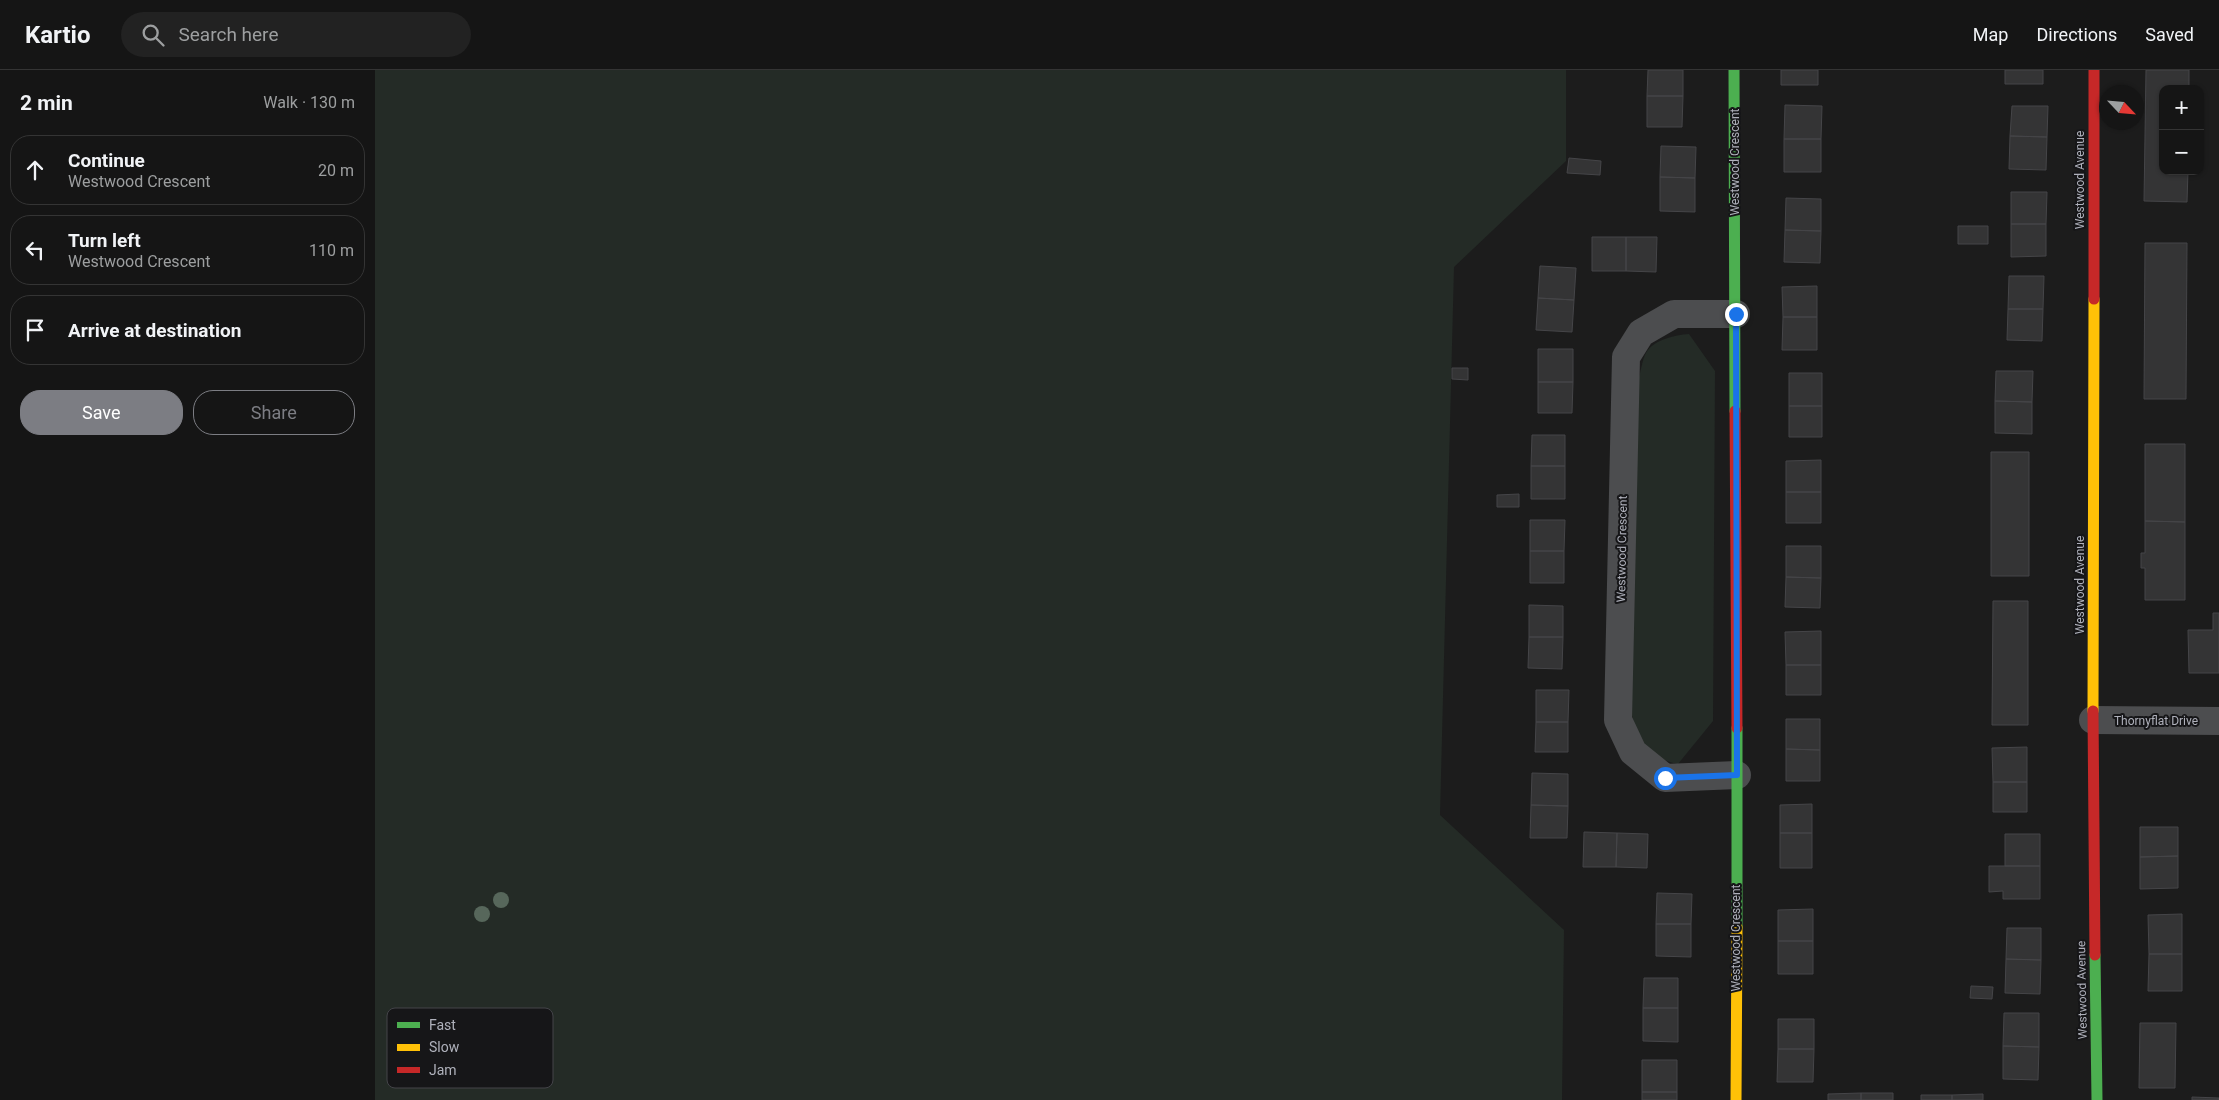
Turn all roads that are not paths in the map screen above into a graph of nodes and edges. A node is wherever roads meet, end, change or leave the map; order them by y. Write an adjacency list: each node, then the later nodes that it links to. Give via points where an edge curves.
1 (1734, 70): 3 (street, Westwood Crescent)
2 (2094, 70): 4 (street, Westwood Avenue)
3 (1736, 314): 6 (street, Westwood Crescent); 6 (street, Westwood Crescent, via 1674,314 1641,332 1626,358 1618,720 1633,752 1665,778)
4 (2093, 720): 5 (street, Thornyflat Drive); 8 (street, Westwood Avenue)
5 (2219, 721)
6 (1737, 775): 7 (street, Westwood Crescent)
7 (1736, 1100)
8 (2097, 1100)

